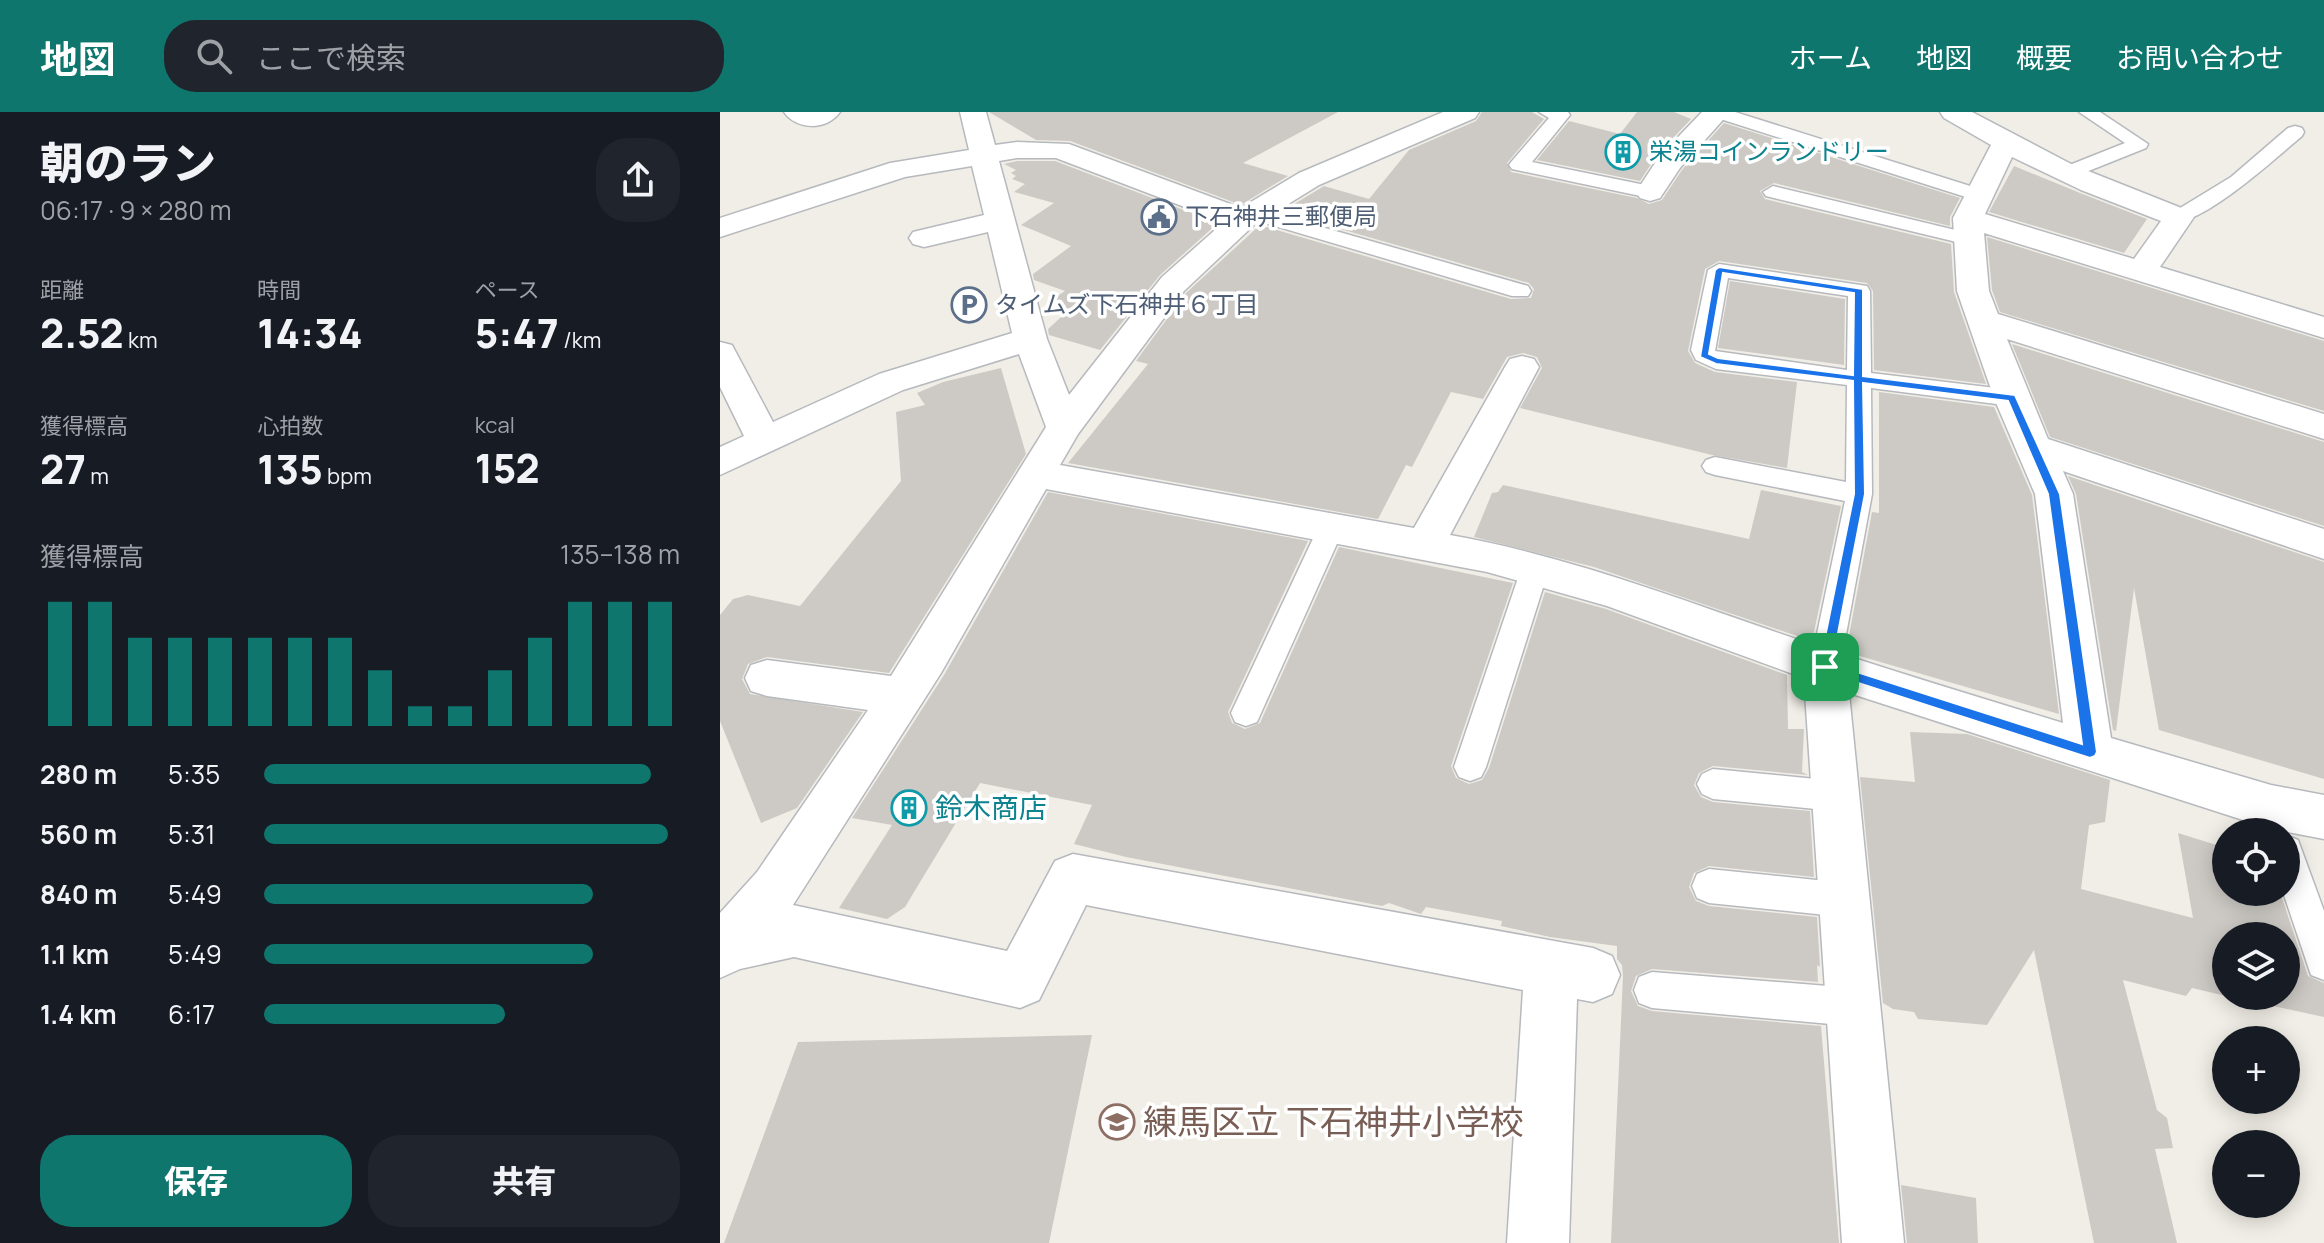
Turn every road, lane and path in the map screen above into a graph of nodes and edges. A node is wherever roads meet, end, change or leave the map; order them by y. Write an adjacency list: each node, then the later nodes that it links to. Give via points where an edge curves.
1 (797, 112): 2 (street, via 804,119)
2 (827, 112)
3 (973, 112): 11 (street)
4 (1466, 112): 15 (street, via 1333,167)
5 (1548, 112): 13 (lane, via 1561,115 1519,165)
6 (1717, 112): 13 (street, via 1669,163); 16 (lane)
7 (1953, 112): 10 (street)
8 (2088, 112): 12 (lane, via 2139,144)
9 (2295, 132): 17 (lane, via 2238,181)
10 (2005, 144): 12 (street); 16 (street)
11 (985, 154): 15 (street, via 1059,150); 18 (street); 19 (street, via 900,169)
12 (2064, 174): 17 (street)
13 (1650, 192)
14 (1773, 192): 16 (lane)
15 (1248, 216): 22 (lane); 30 (street, via 1173,284)
16 (1972, 217): 21 (street); 23 (street, via 1973,291)
17 (2179, 217): 21 (street)
18 (1001, 220): 20 (street); 25 (street)
19 (720, 228)
20 (924, 238)
21 (2141, 272): 24 (street)
22 (1520, 291)
23 (1983, 320): 29 (street); 31 (street)
24 (2324, 328)
25 (1030, 339): 30 (street); 32 (street, via 891,382)
26 (720, 353): 32 (street)
27 (1522, 367): 39 (street)
28 (1858, 379): 28 (lane, via 1716,361 1704,355 1719,270 1859,291); 29 (lane); 37 (lane)
29 (2012, 398): 33 (street)
30 (1064, 427): 36 (street)
31 (2324, 427)
32 (765, 441): 34 (street)
33 (2032, 447): 40 (street); 46 (street, via 2054,494)
34 (720, 462)
35 (1715, 466): 37 (lane)
36 (1037, 474): 38 (street); 44 (street)
37 (1859, 494): 42 (lane)
38 (1331, 528): 39 (street); 45 (lane)
39 (1425, 544): 41 (street)
40 (2324, 544)
41 (1534, 572): 42 (street, via 1614,592); 47 (lane)
42 (1825, 667): 46 (street); 49 (street)
43 (767, 678): 44 (street)
44 (902, 696): 56 (street, via 775,889)
45 (1246, 713)
46 (2090, 752): 51 (street)
47 (1470, 767)
48 (1713, 784): 49 (lane)
49 (1836, 796): 55 (street)
50 (2324, 817): 52 (street)
51 (2270, 818)
52 (2300, 818)
53 (1709, 886): 55 (lane)
54 (2300, 892): 57 (lane)
55 (1845, 900): 59 (street)
56 (721, 948): 60 (street, via 794,931 1020,981 1073,878 1572,972)
57 (2324, 962)
58 (1652, 990): 59 (lane)
59 (1853, 1007): 61 (street)
60 (1538, 1243)
61 (1873, 1243)

